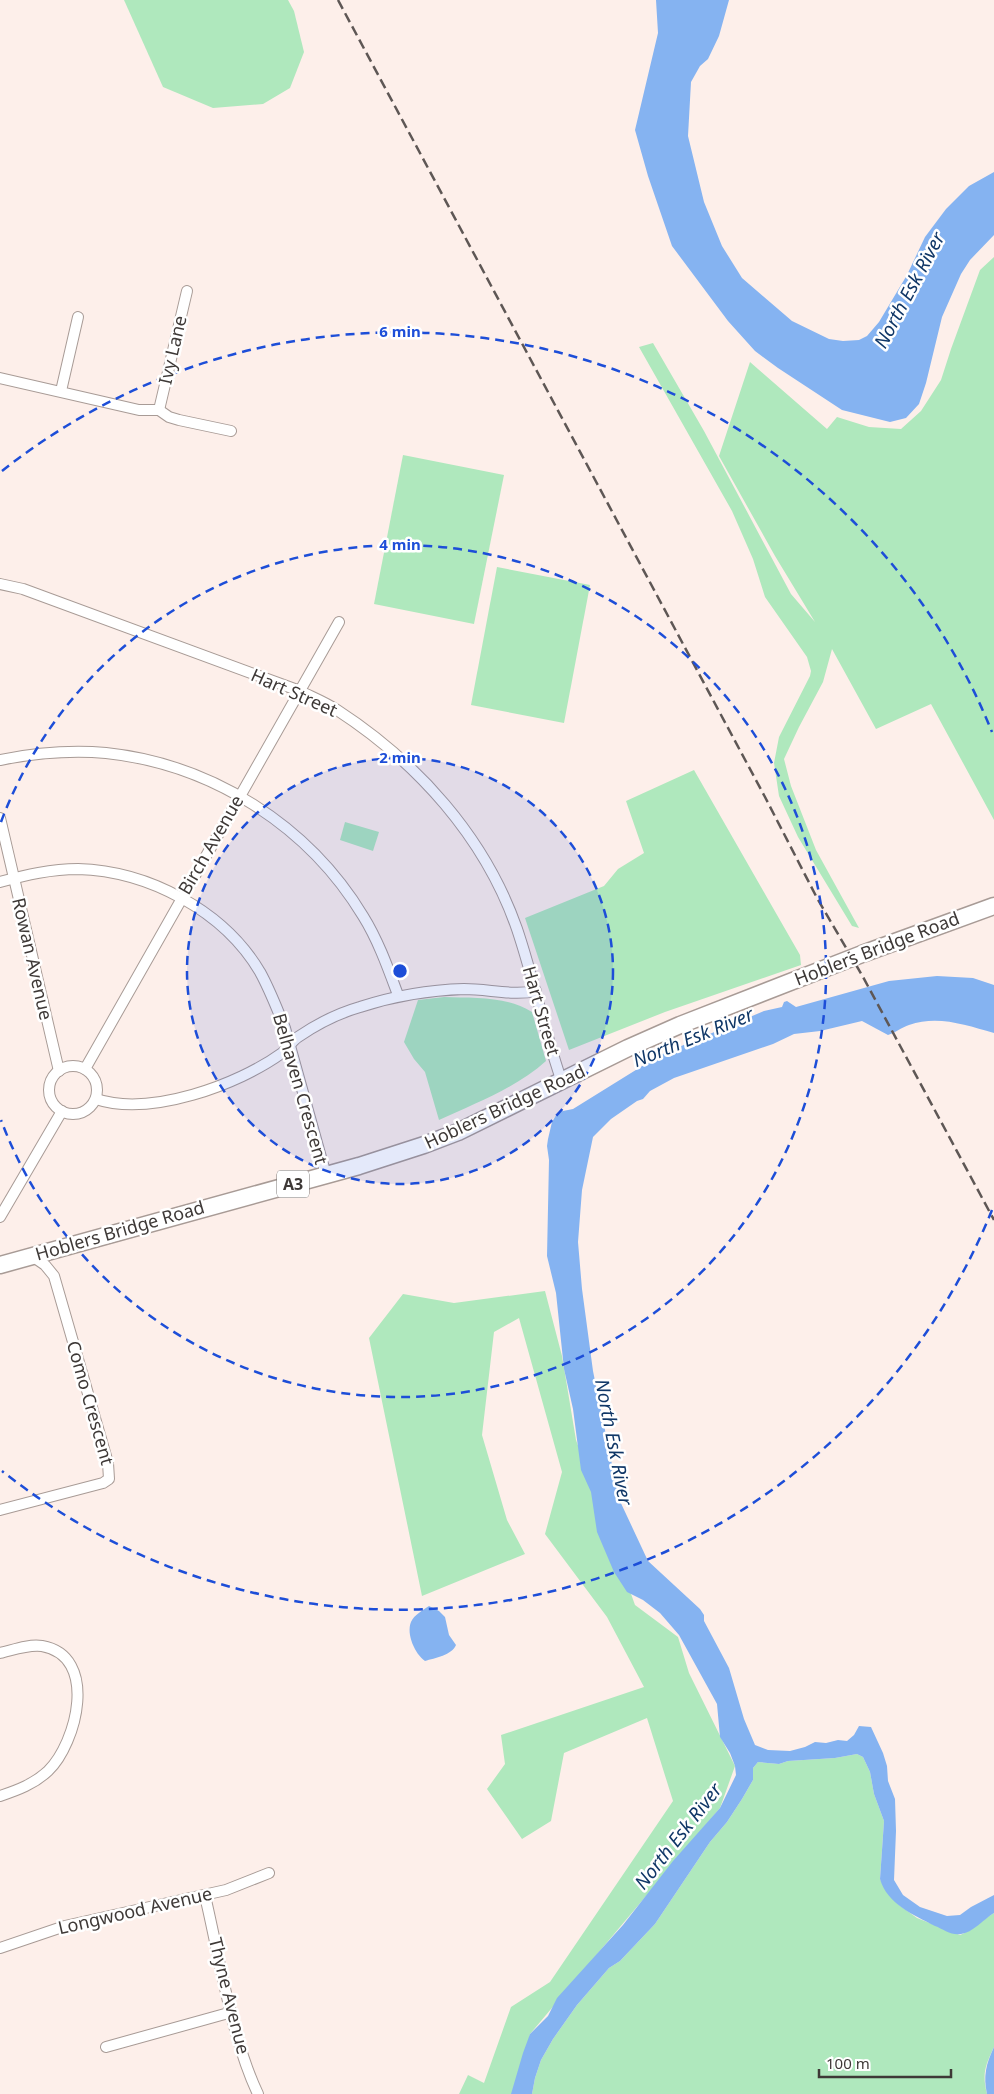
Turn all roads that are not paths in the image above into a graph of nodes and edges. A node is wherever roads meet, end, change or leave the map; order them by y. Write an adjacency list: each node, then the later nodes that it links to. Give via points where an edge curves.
1 (187, 291): 5 (street, Ivy Lane)
2 (78, 317): 4 (street)
3 (0, 378): 4 (street)
4 (61, 391): 5 (street, via 139,410)
5 (159, 410): 6 (street, via 168,417)
6 (231, 431)
7 (0, 584): 9 (street, Hart Street, via 30,591)
8 (339, 622): 9 (street, Birch Avenue)
9 (300, 691): 11 (street, Birch Avenue); 17 (street, Hart Street, via 335,708 404,760 461,824 496,880 512,915)
10 (0, 760): 11 (street, via 48,753 106,753 187,772)
11 (240, 796): 15 (street, Birch Avenue); 18 (street, via 294,834 343,887 379,947)
12 (0, 818): 13 (street, Rowan Avenue)
13 (14, 878): 14 (street, Belhaven Crescent); 15 (street, Belhaven Crescent, via 80,869 142,882); 21 (street, Rowan Avenue)
14 (0, 882)
15 (181, 898): 19 (street, Belhaven Crescent, via 212,920 249,957 270,992); 20 (street, Birch Avenue)
16 (994, 906): 22 (highway, Hoblers Bridge Road / A3, via 680,1025)
17 (536, 990): 18 (street, via 520,994 435,990); 22 (street, Hart Street)
18 (398, 995): 19 (street, via 343,1013 296,1038)
19 (289, 1046): 23 (street, via 242,1076 188,1096 124,1105); 25 (street, Belhaven Crescent)
20 (85, 1069): 21 (street, via 72,1066); 23 (street, via 97,1085)
21 (59, 1071): 24 (street, via 50,1084 49,1092)
22 (562, 1082): 25 (highway, Hoblers Bridge Road / A3, via 458,1132 402,1153)
23 (96, 1099): 24 (street, via 78,1114)
24 (62, 1111): 26 (street)
25 (326, 1175): 27 (highway, Hoblers Bridge Road / A3)
26 (0, 1217)
27 (32, 1256): 28 (highway, Hoblers Bridge Road / A3); 29 (street, Como Crescent, via 54,1276 108,1463 108,1479)
28 (0, 1265)
29 (0, 1510)
30 (0, 1653): 31 (street, via 29,1646 50,1648 60,1654 73,1670 77,1686 76,1719 60,1755 37,1781)
31 (0, 1796)
32 (270, 1873): 33 (street, Longwood Avenue)
33 (206, 1896): 34 (street, Longwood Avenue, via 65,1926); 35 (street, Thyne Avenue)
34 (0, 1948)
35 (232, 2012): 36 (street); 37 (street, Thyne Avenue, via 248,2073)
36 (106, 2048)
37 (258, 2094)

